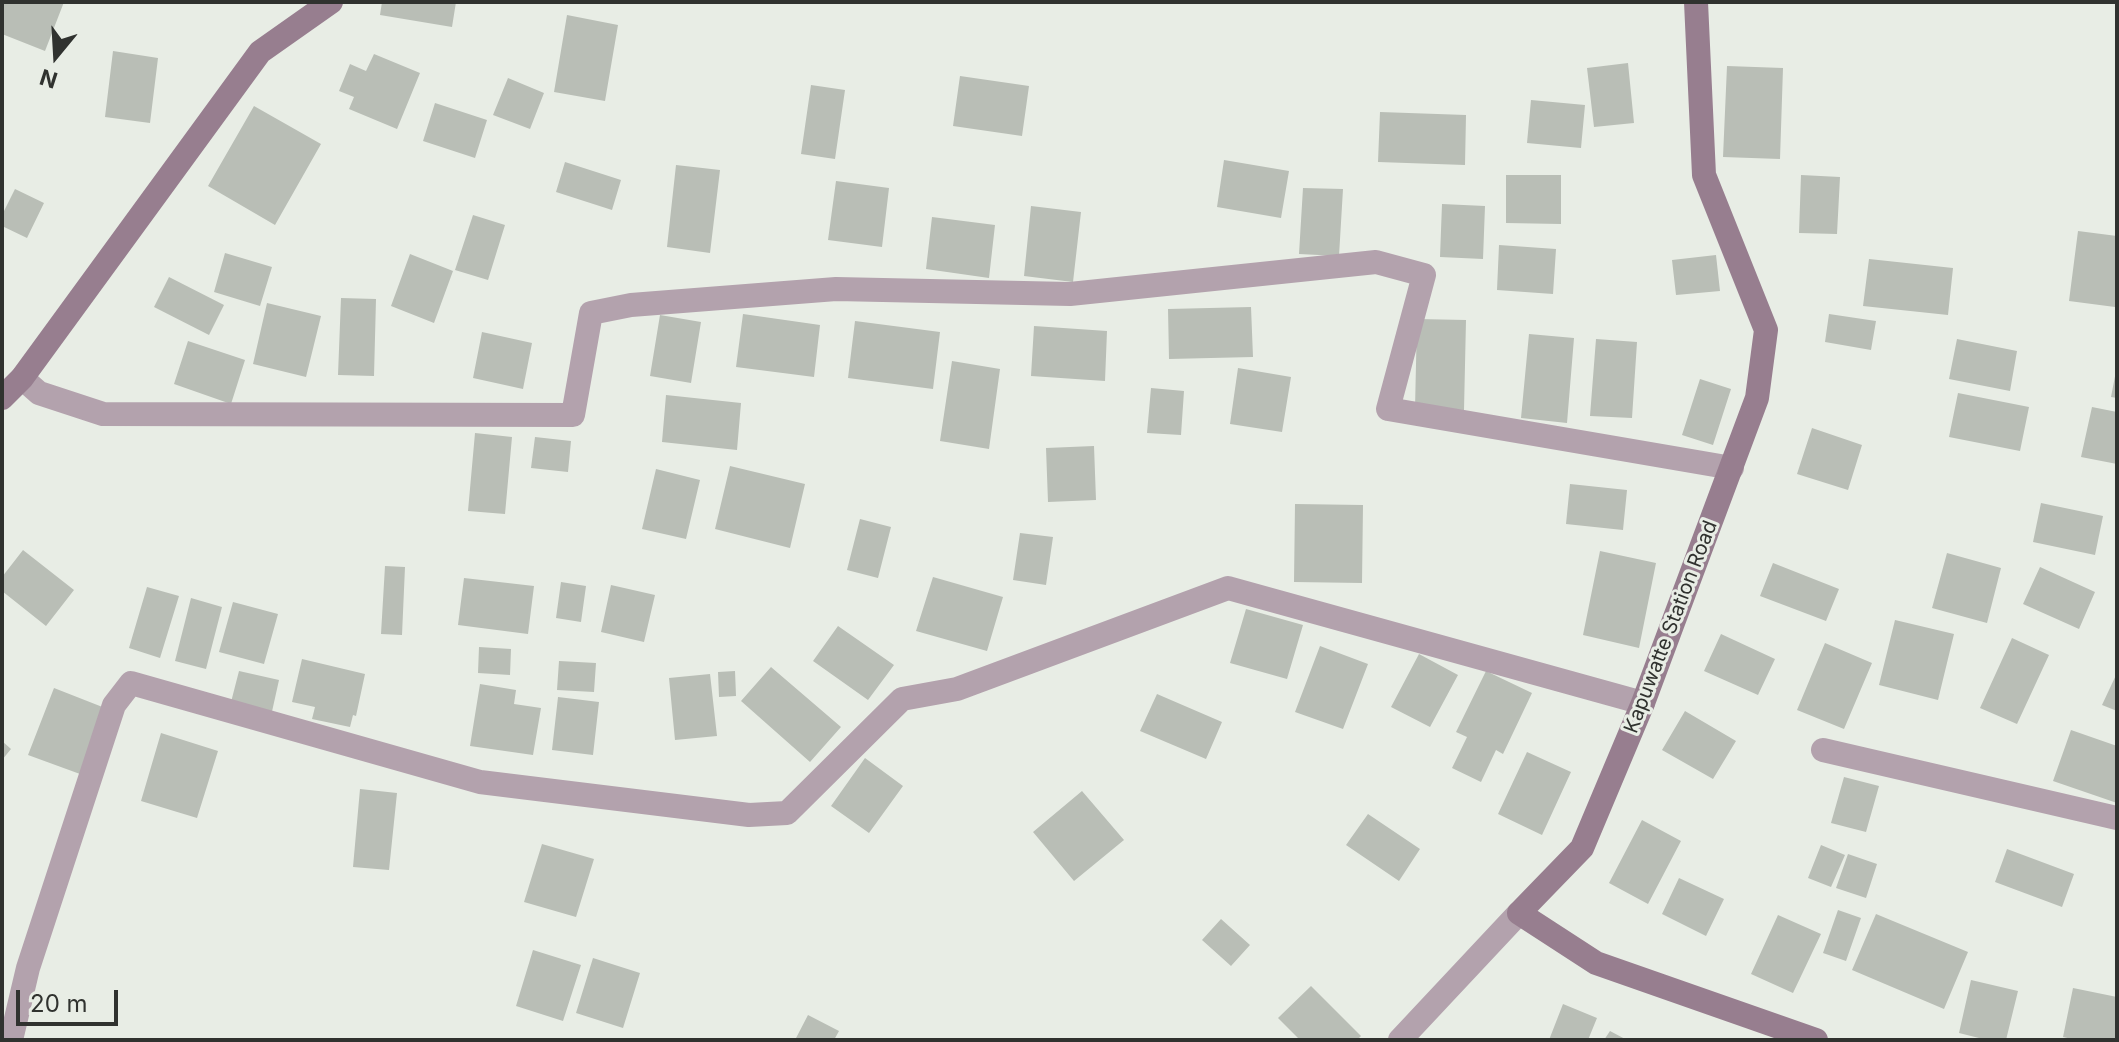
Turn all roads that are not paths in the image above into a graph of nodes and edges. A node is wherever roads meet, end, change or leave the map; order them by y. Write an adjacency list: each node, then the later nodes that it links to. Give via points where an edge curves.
1 (331, 2): 3 (street, via 260,52)
2 (1696, 2): 5 (street, Kapuwatte Station Road, via 1704,175 1766,330 1757,398)
3 (22, 378): 4 (street); 5 (street, via 39,393 103,414 573,415 591,313 631,305 836,289 1070,294 1376,262 1424,275 1388,409)
4 (2, 398)
5 (1732, 468): 6 (street, Kapuwatte Station Road)
6 (1643, 703): 9 (street, Kapuwatte Station Road, via 1582,848); 10 (street, via 1228,588 957,689 902,699 787,813 749,815 480,782 131,683 114,705 28,968)
7 (1823, 750): 8 (street)
8 (2117, 818)
9 (1519, 913): 11 (street); 12 (street, via 1596,963)
10 (11, 1040)
11 (1400, 1040)
12 (1816, 1040)

